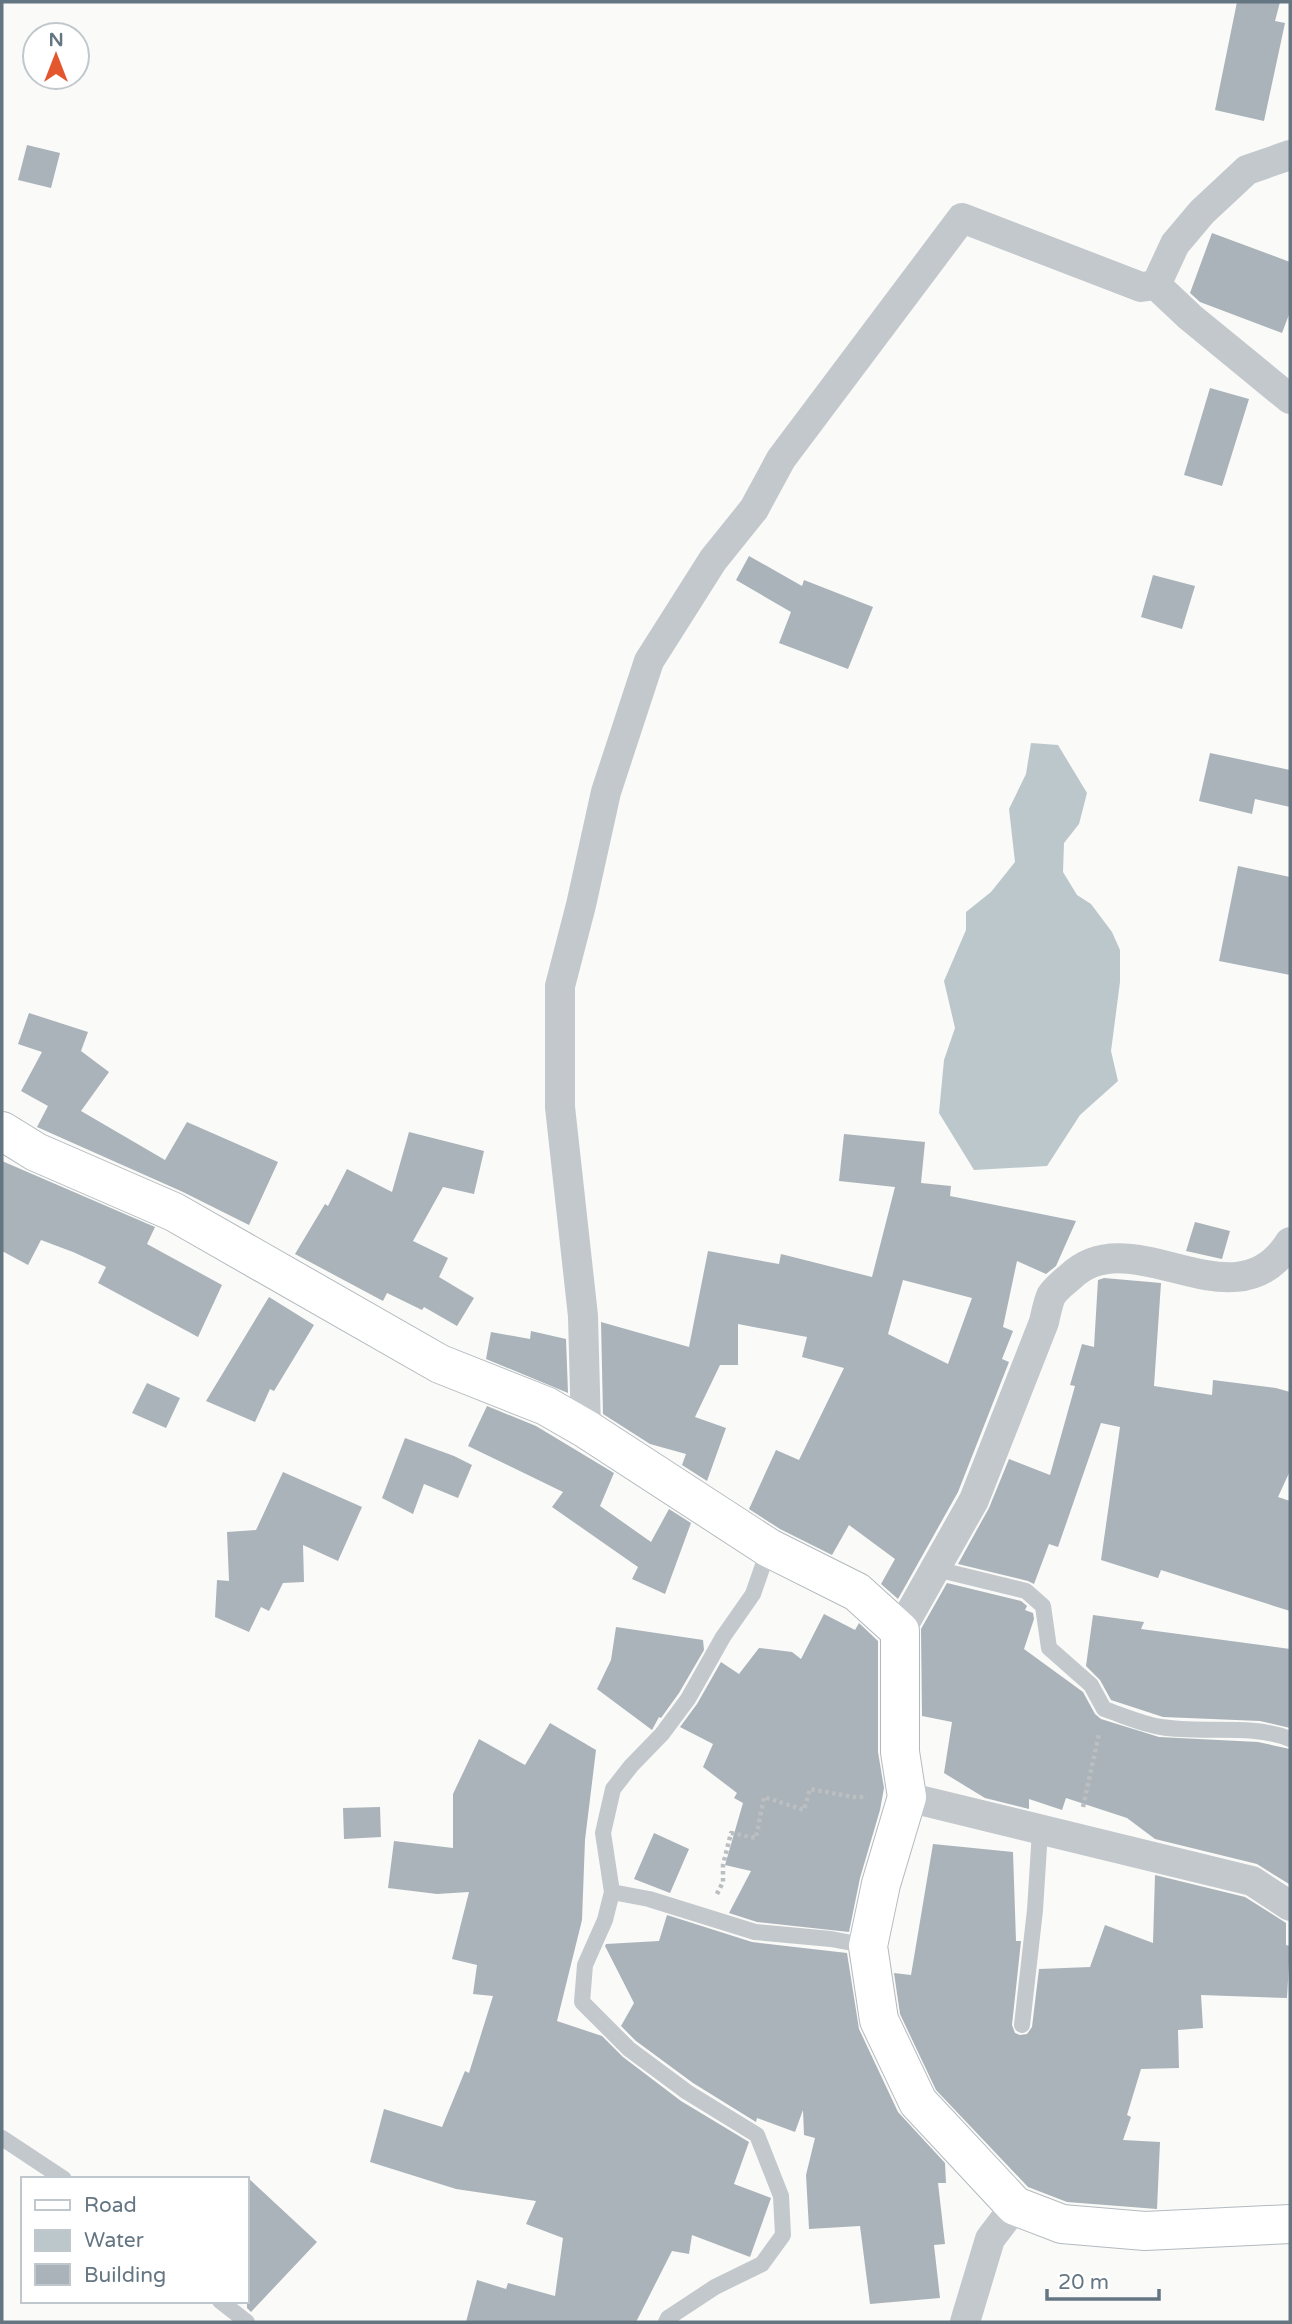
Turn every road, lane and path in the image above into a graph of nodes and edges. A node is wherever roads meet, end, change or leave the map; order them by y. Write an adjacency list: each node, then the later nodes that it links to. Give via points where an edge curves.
1 (1290, 156): 2 (street, via 1247,170 1202,212 1175,244)
2 (1156, 285): 3 (street); 6 (street, via 1141,287 962,218 781,458 754,509 713,560 649,661 606,792 559,986 560,1107 583,1316)
3 (1290, 399)
4 (2, 1131): 6 (street, via 36,1152 174,1212 440,1364 546,1406)
5 (1290, 1242): 8 (street, via 1283,1254 1259,1272 1235,1278 1194,1275 1153,1262 1111,1257 1080,1267 1052,1294 974,1500)
6 (586, 1429): 7 (street)
7 (769, 1548): 9 (street, via 857,1592); 15 (lane, via 753,1594 688,1699 613,1789 603,1833)
8 (936, 1569): 9 (street); 10 (lane, via 1026,1591 1042,1606 1049,1648 1091,1685)
9 (900, 1631): 12 (street, via 900,1752)
10 (1104, 1709): 11 (lane, via 1161,1727 1226,1729); 14 (path)
11 (1290, 1739)
12 (906, 1797): 13 (street); 17 (path, via 853,1797 810,1789 804,1810 764,1797 756,1838 730,1833 723,1882); 18 (street)
13 (1040, 1831): 14 (street); 19 (lane)
14 (1076, 1839): 16 (street, via 1252,1881)
15 (612, 1892): 17 (lane); 26 (lane, via 585,1965 582,2002 629,2049 757,2135 781,2196 783,2235 762,2264 715,2287)
16 (1290, 1906)
17 (706, 1918): 18 (lane, via 755,1932)
18 (868, 1946): 22 (street, via 879,2020 918,2102)
19 (1022, 2025)
20 (2, 2138): 21 (lane)
21 (61, 2177)
22 (1015, 2206): 23 (street, via 1062,2224 1145,2231); 27 (street, via 990,2239)
23 (1290, 2224)
24 (223, 2303): 25 (lane)
25 (247, 2322)
26 (666, 2322)
27 (965, 2322)

